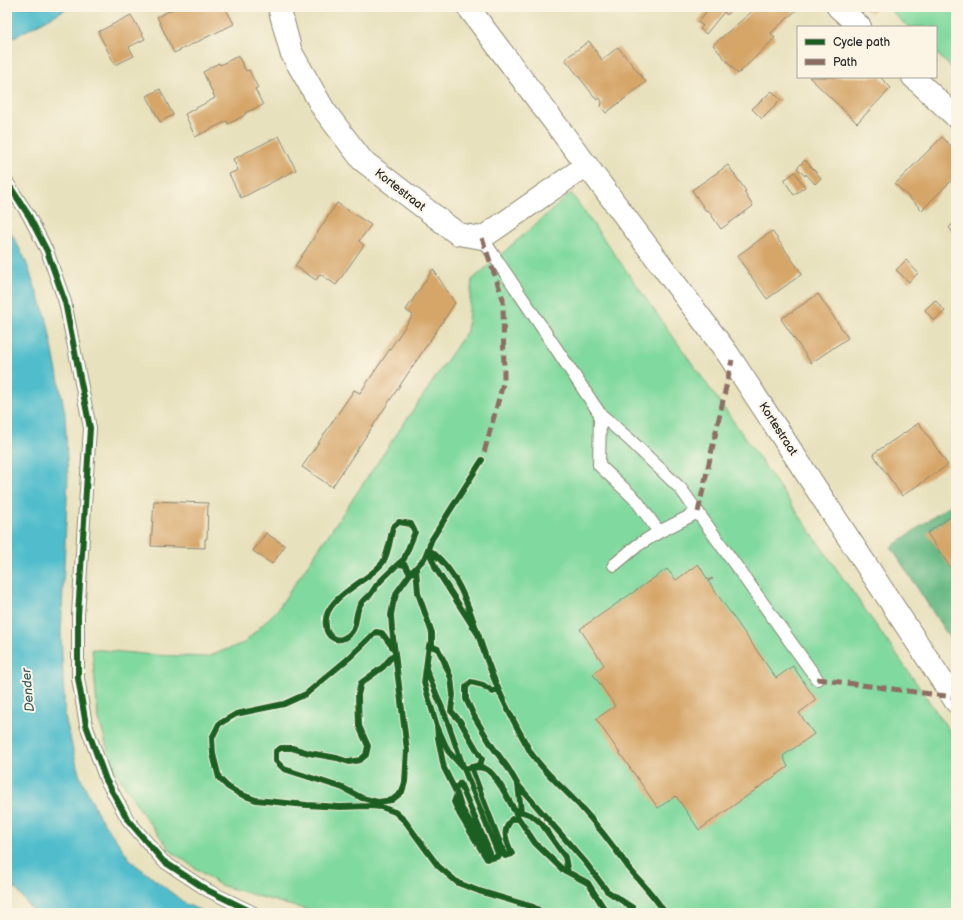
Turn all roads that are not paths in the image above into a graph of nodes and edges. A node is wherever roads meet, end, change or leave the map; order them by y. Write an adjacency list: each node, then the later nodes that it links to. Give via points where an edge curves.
1 (279, 7): 9 (street, Kortestraat, via 291,52 324,110 362,160 458,234)
2 (468, 7): 7 (street, Kortestraat)
3 (838, 7): 4 (street)
4 (859, 26)
5 (914, 78): 6 (street)
6 (956, 117)
7 (587, 165): 9 (street); 15 (street, Kortestraat, via 728,354)
8 (7, 182): 16 (lane, via 30,216 47,251 65,302 90,428 78,615 78,678 86,725 106,780 128,820 164,861 207,890)
9 (482, 238): 10 (lane)
10 (600, 414): 11 (lane, via 681,489); 12 (lane, via 599,465 636,500)
11 (698, 512): 12 (lane); 14 (lane)
12 (659, 532): 13 (lane)
13 (614, 565)
14 (817, 679)
15 (956, 702)
16 (254, 913)

